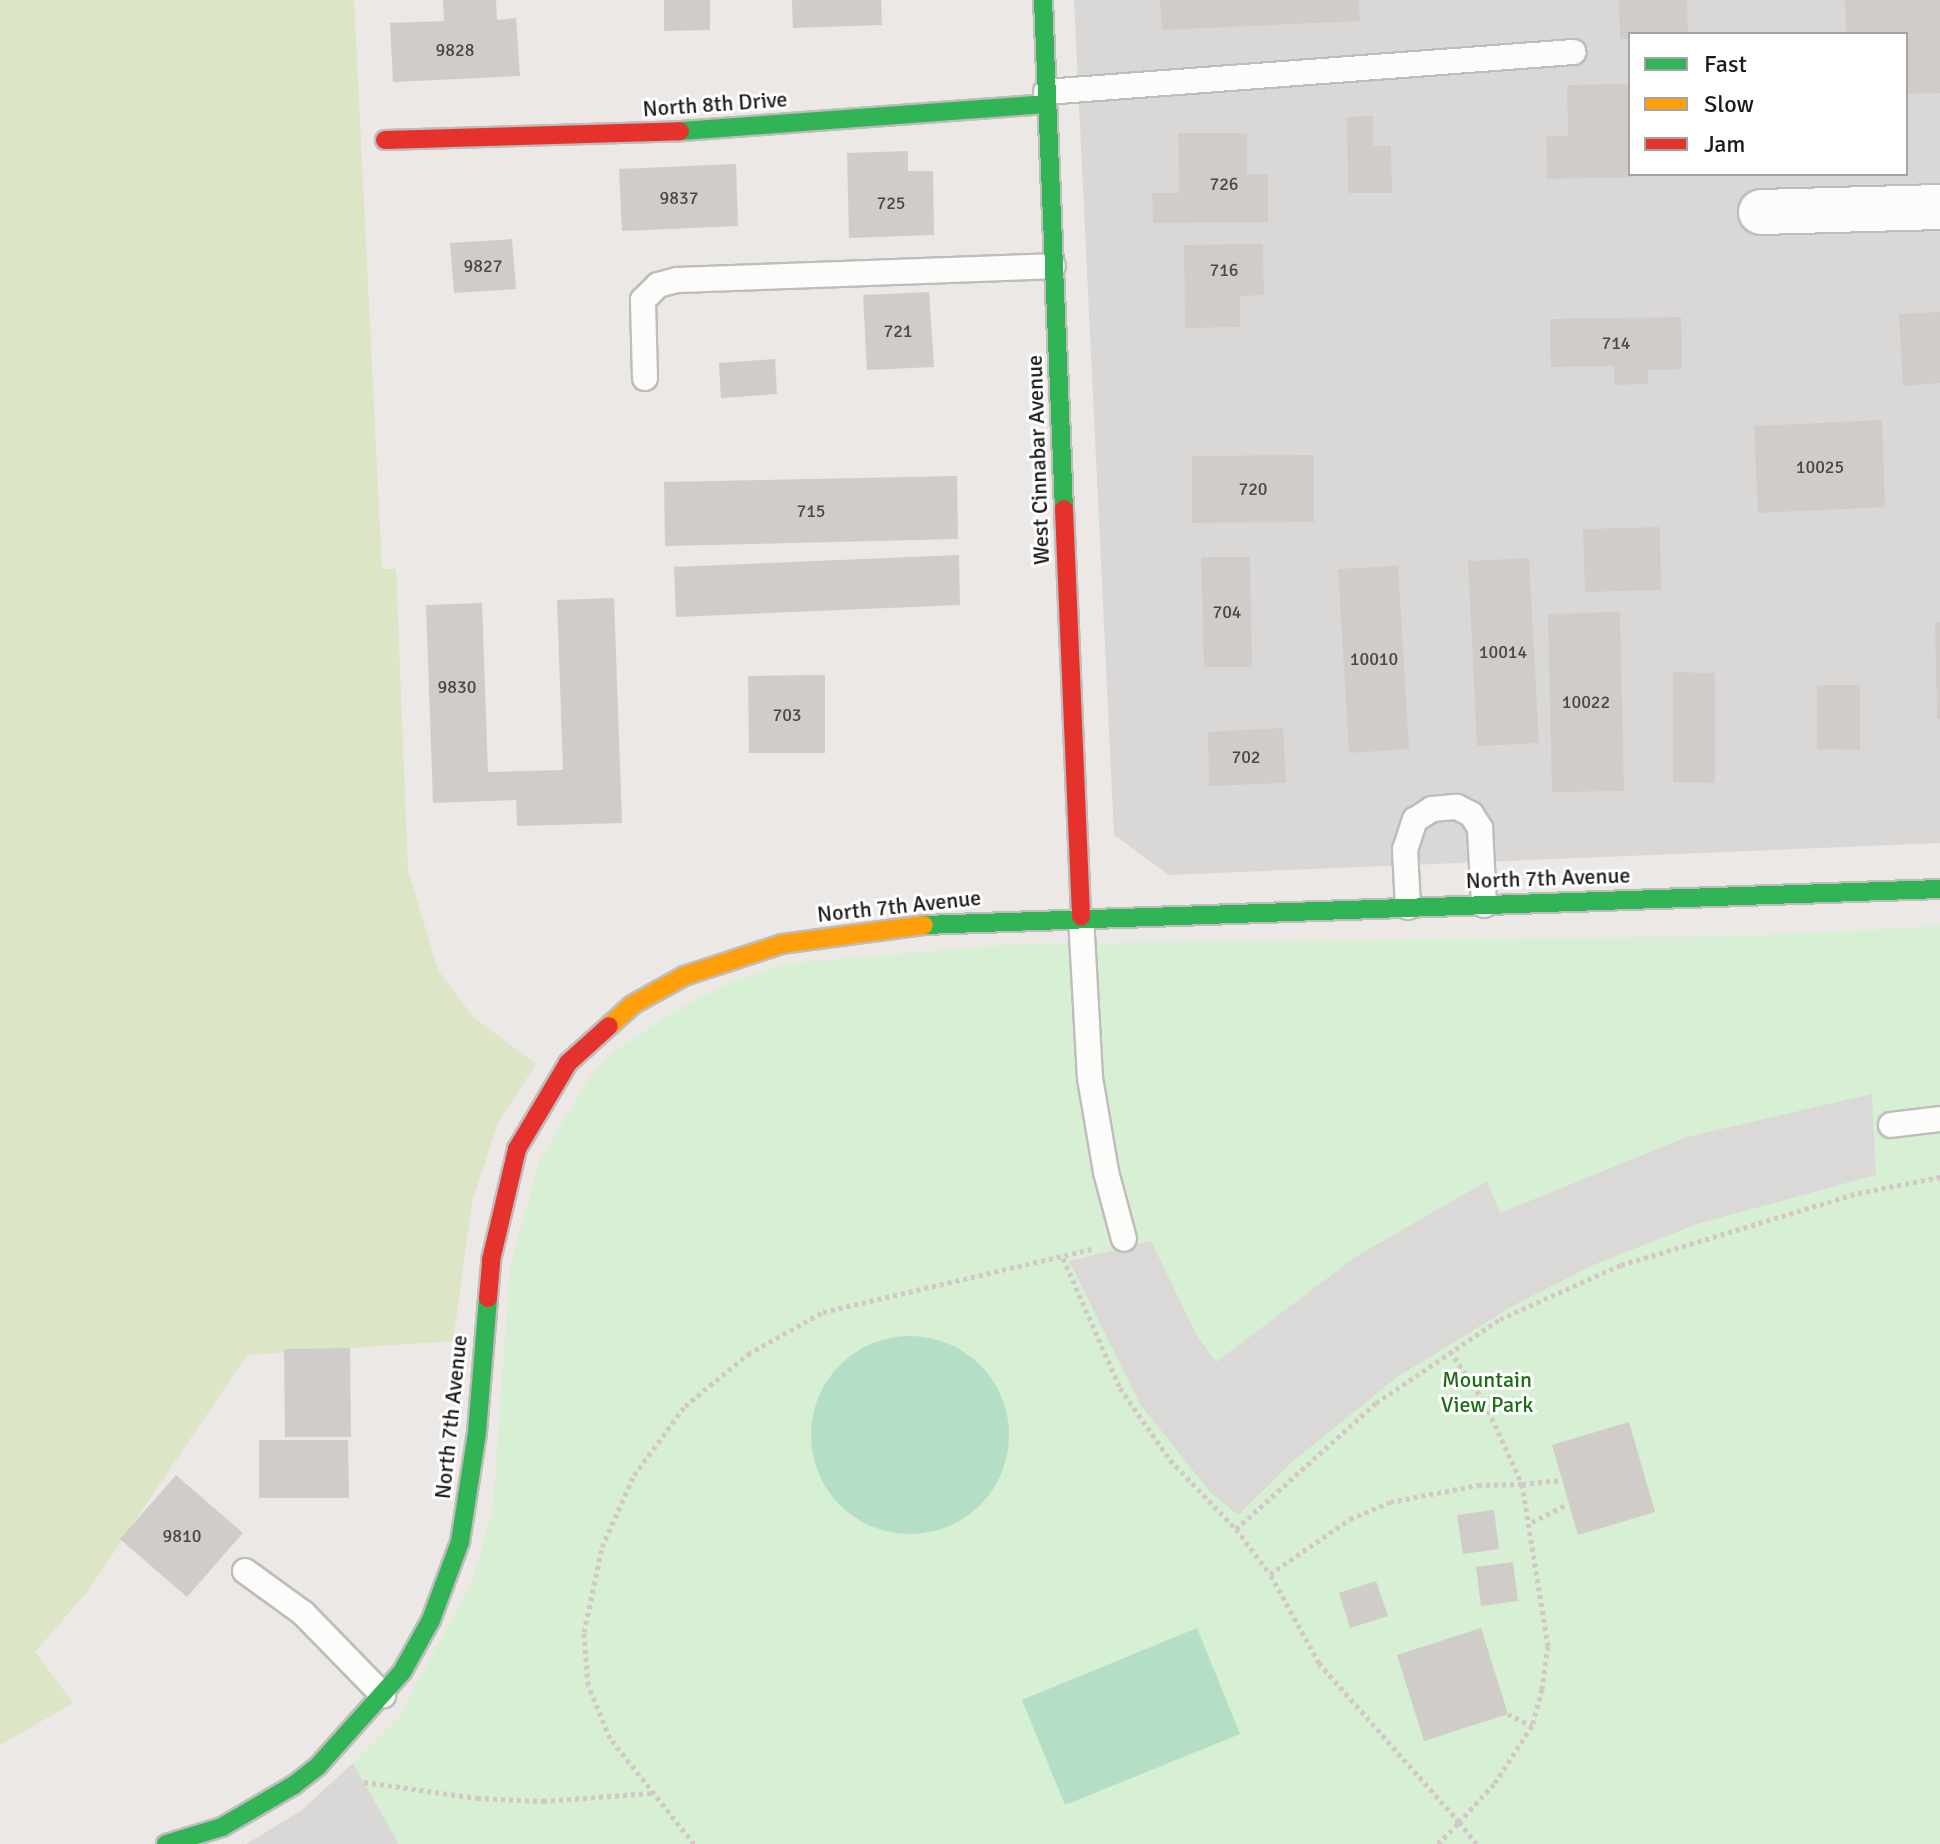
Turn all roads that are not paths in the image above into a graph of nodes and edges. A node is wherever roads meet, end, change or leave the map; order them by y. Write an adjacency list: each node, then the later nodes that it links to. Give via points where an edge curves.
1 (1043, 0): 3 (street, West Cinnabar Avenue)
2 (1573, 52): 3 (lane)
3 (1047, 98): 4 (street, North 8th Drive, via 715,130); 7 (street, West Cinnabar Avenue)
4 (385, 140)
5 (1940, 207): 6 (street)
6 (1761, 212)
7 (1053, 266): 8 (lane, via 677,280 658,285 643,300); 12 (street, West Cinnabar Avenue)
8 (645, 378)
9 (1940, 889): 10 (street, North 7th Avenue)
10 (1484, 905): 11 (street, North 7th Avenue); 11 (lane, via 1480,828 1471,814 1457,807 1432,809 1415,820 1405,850)
11 (1408, 907): 12 (street, North 7th Avenue)
12 (1081, 917): 15 (lane, via 1090,1078); 17 (street, North 7th Avenue, via 903,926 768,948 684,976 632,1005 568,1063 517,1149 499,1215 471,1488 460,1542 431,1620)
13 (1940, 1119): 14 (lane)
14 (1891, 1125)
15 (1124, 1239)
16 (245, 1571): 17 (lane, via 303,1613)
17 (383, 1695): 18 (street, North 7th Avenue, via 318,1766 222,1827)
18 (166, 1844)

